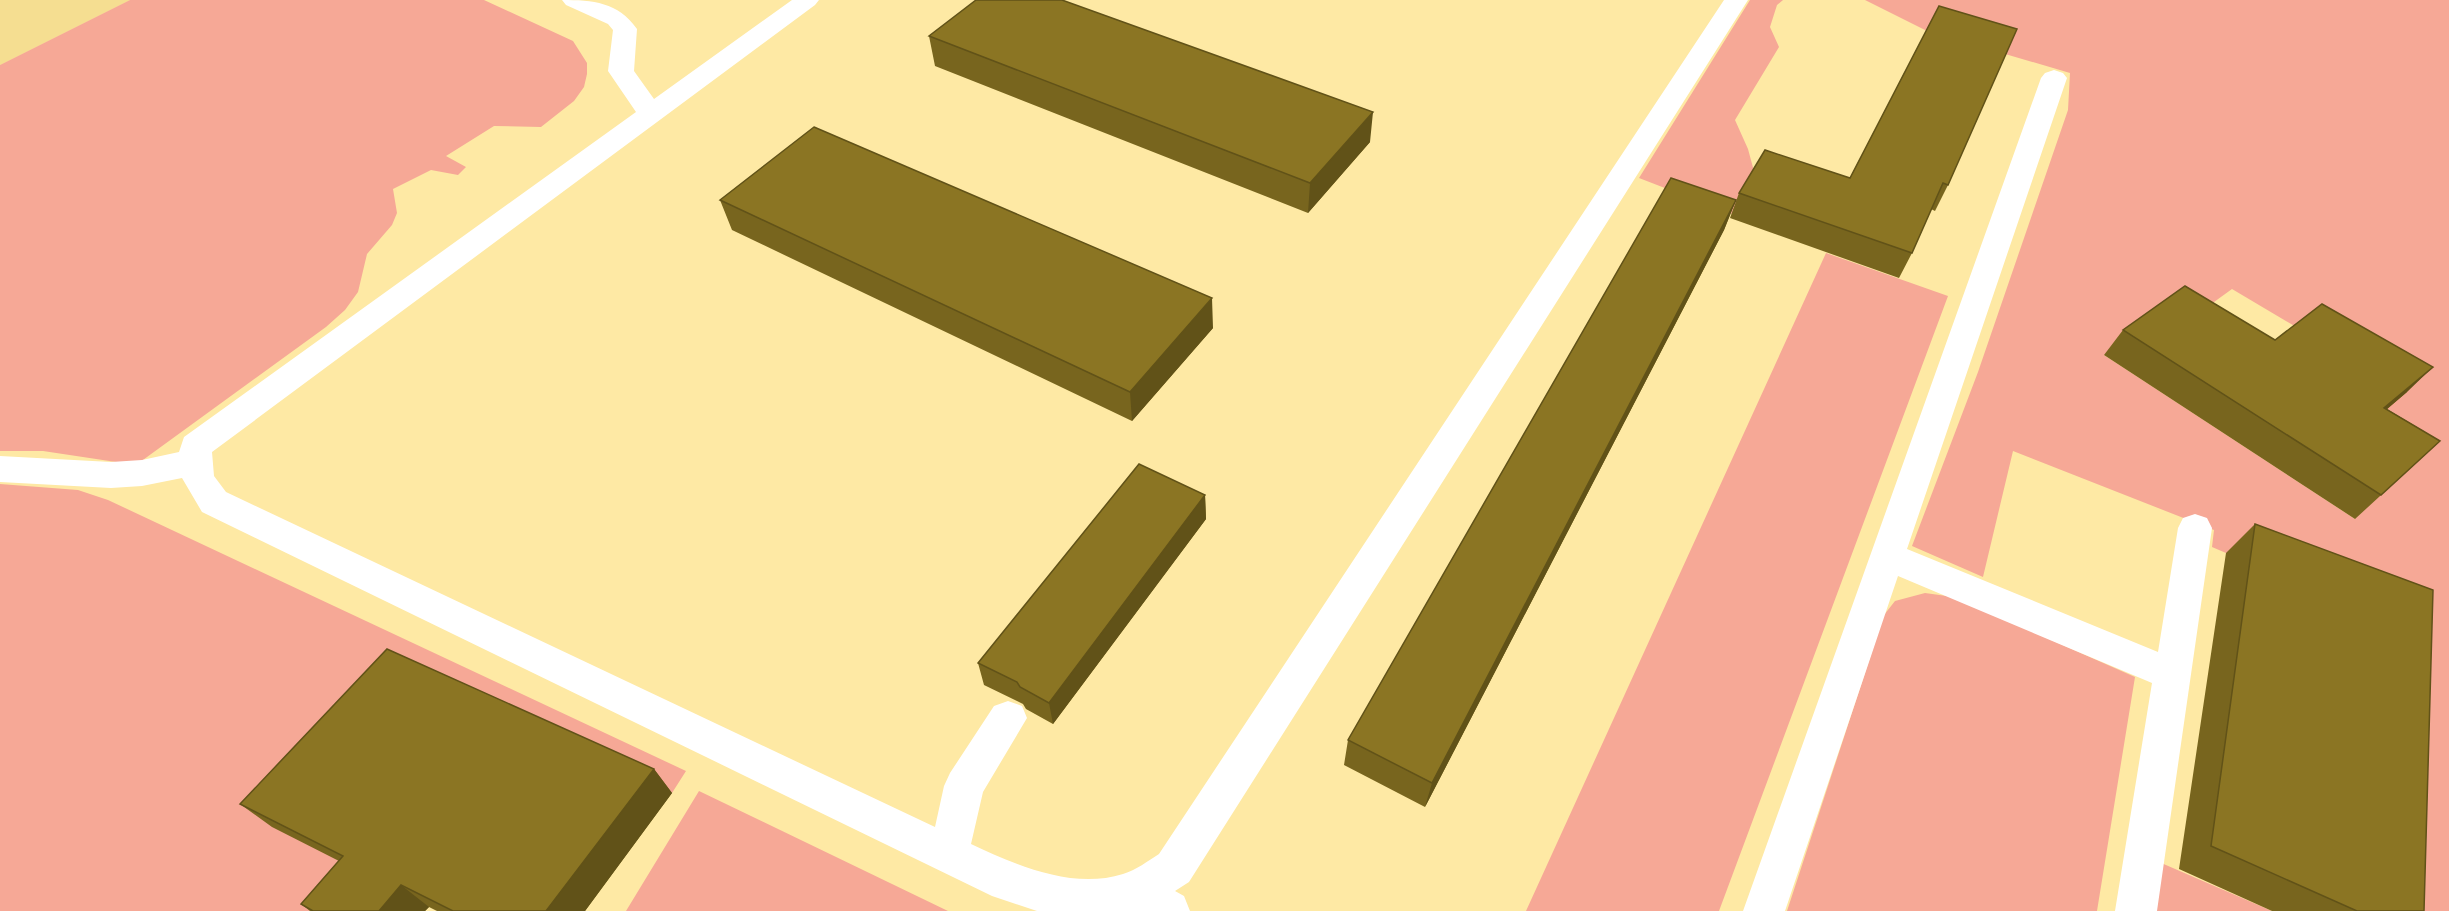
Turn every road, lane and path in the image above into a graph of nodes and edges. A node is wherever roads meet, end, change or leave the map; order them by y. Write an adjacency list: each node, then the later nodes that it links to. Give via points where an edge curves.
1 (574, 0): 5 (lane, via 617,19 625,29 621,71)
2 (807, 0): 5 (lane)
3 (1736, 0): 13 (lane)
4 (2054, 78): 9 (lane)
5 (651, 114): 6 (lane, via 196,446)
6 (194, 462): 7 (lane, via 111,475); 12 (lane, via 196,477 214,502)
7 (0, 469)
8 (2195, 528): 10 (lane)
9 (1887, 556): 10 (lane); 15 (lane)
10 (2172, 675): 16 (lane)
11 (1008, 718): 12 (lane, via 964,786)
12 (949, 853): 14 (lane)
13 (1153, 900): 14 (lane)
14 (1045, 904)
15 (1764, 911)
16 (2136, 911)

